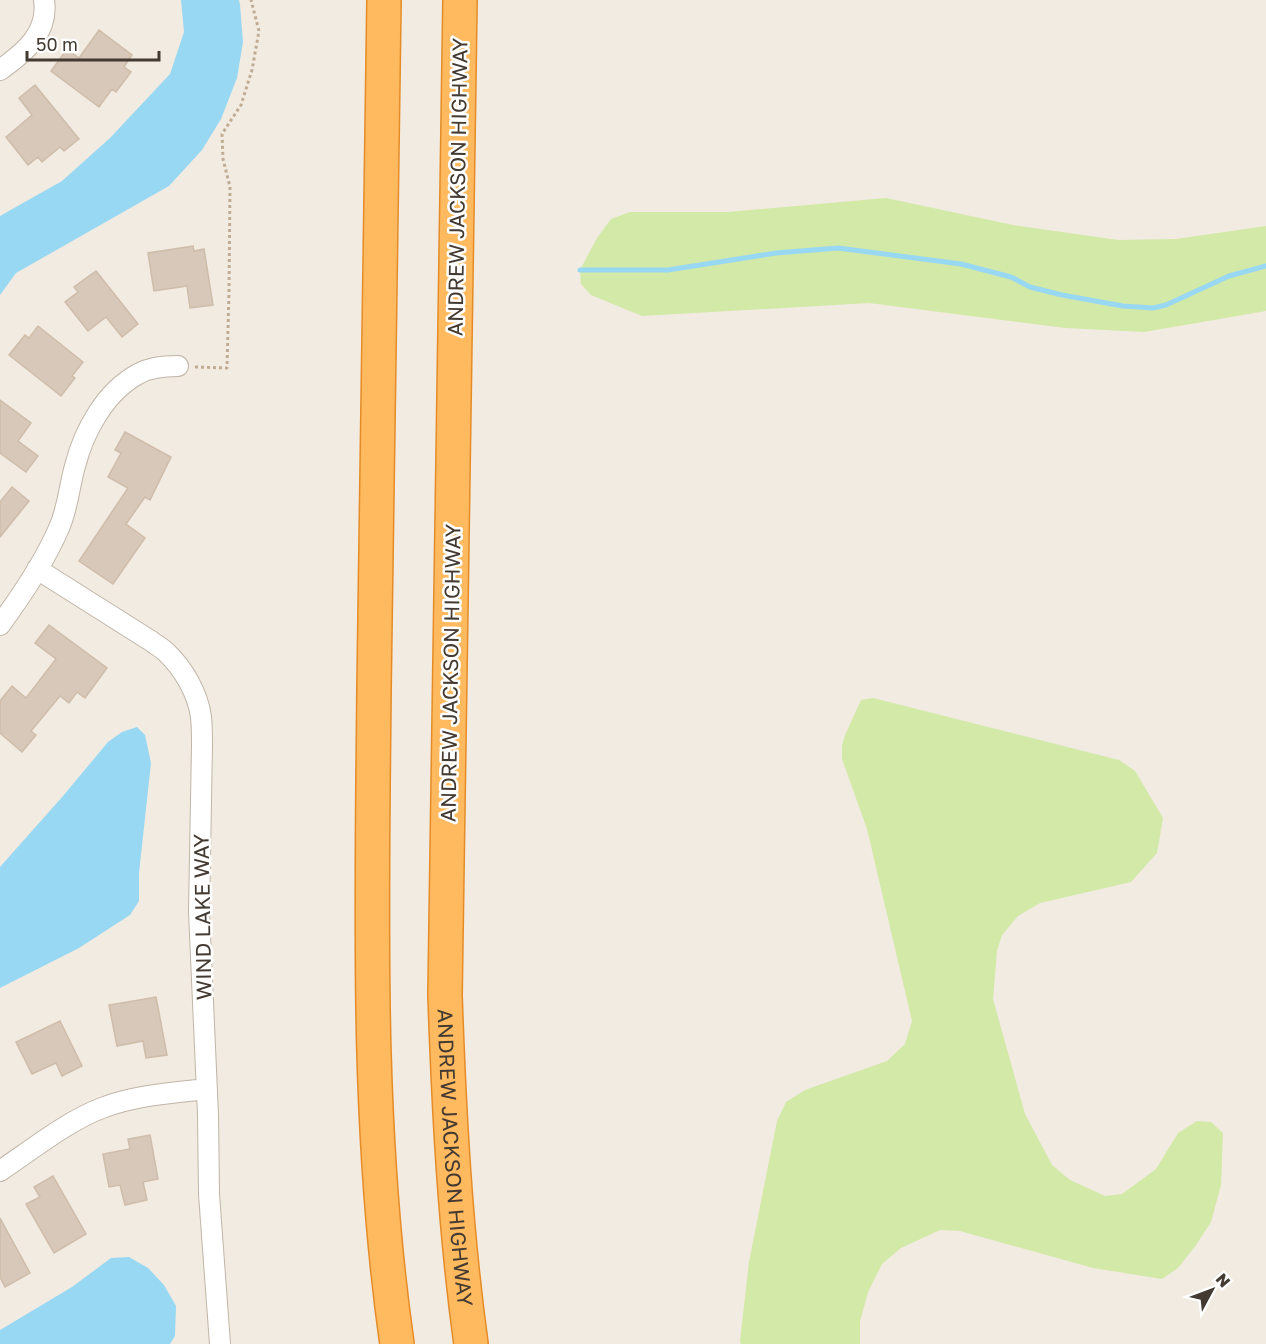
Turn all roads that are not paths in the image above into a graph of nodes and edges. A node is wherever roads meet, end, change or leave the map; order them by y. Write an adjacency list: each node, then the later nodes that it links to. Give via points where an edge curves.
1 (44, 0): 4 (street, via 40,31 20,55)
2 (384, 0): 10 (highway, via 371,923 377,1135)
3 (460, 0): 14 (highway, ANDREW JACKSON HIGHWAY, via 445,995 450,1129)
4 (0, 70)
5 (178, 366): 6 (street, via 137,374 95,416 74,467 60,527)
6 (37, 569): 7 (street); 8 (street, WIND LAKE WAY, via 166,652 180,668 197,701 202,746 199,912)
7 (0, 626)
8 (207, 1089): 9 (street, via 139,1098 101,1108); 11 (street, WIND LAKE WAY)
9 (0, 1171)
10 (390, 1293): 12 (highway); 13 (highway)
11 (219, 1344)
12 (392, 1344)
13 (397, 1344)
14 (471, 1344)

